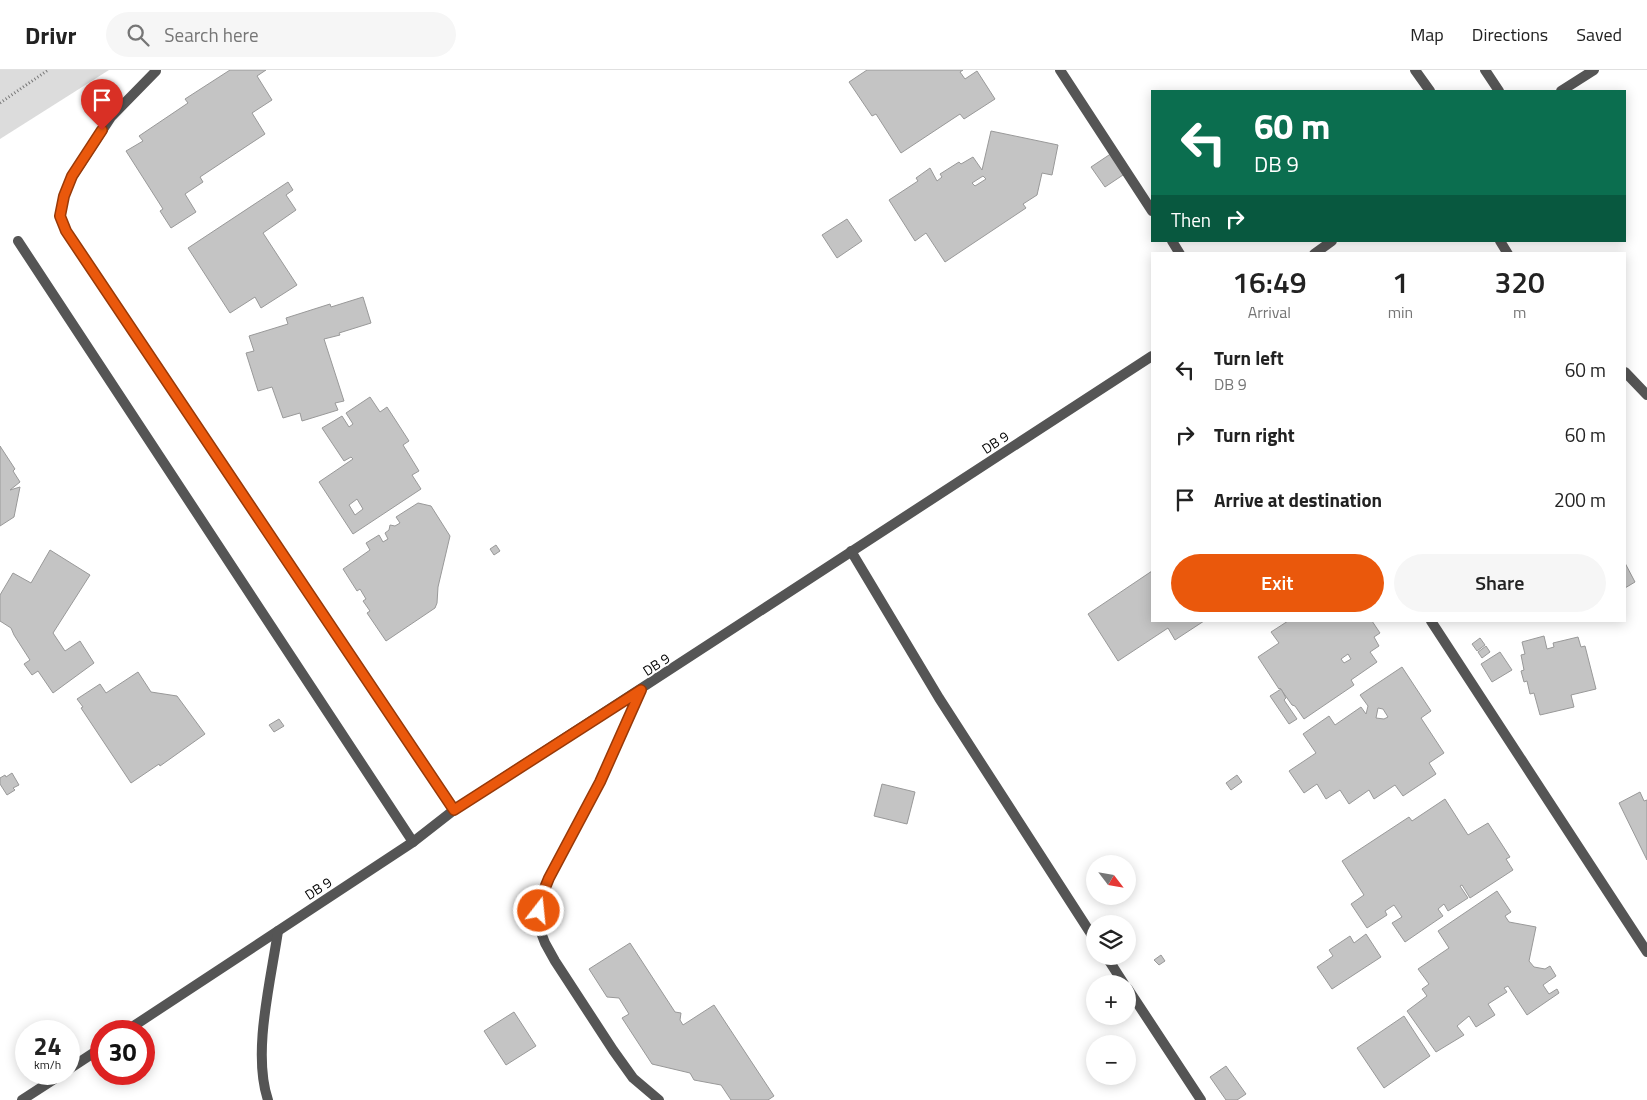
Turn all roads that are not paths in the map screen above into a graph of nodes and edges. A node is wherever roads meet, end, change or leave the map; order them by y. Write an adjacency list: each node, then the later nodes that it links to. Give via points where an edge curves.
1 (1060, 70): 9 (street)
2 (1415, 70): 6 (street)
3 (1485, 70): 7 (street)
4 (1594, 70): 8 (street)
5 (156, 71): 19 (street, via 111,117 72,176 60,216 66,231)
6 (1429, 90)
7 (1498, 90)
8 (1563, 90)
9 (1151, 209)
10 (18, 241): 20 (street)
11 (1331, 242): 12 (street)
12 (1317, 252)
13 (1151, 357): 16 (street, DB 9)
14 (1626, 373): 15 (street)
15 (1647, 395)
16 (852, 551): 18 (street, DB 9); 21 (street, via 939,698)
17 (1432, 622): 23 (street)
18 (641, 690): 19 (street, DB 9); 29 (street, via 600,782 549,878 540,900 537,922 555,961 613,1050 634,1078)
19 (454, 810): 20 (street, DB 9)
20 (413, 842): 22 (street, DB 9)
21 (1086, 926)
22 (278, 931): 25 (street, DB 9); 28 (street, via 262,1033 264,1086)
23 (1647, 952)
24 (1136, 1001): 30 (street)
25 (143, 1020)
26 (45, 1085): 27 (street)
27 (22, 1100)
28 (268, 1100)
29 (659, 1100)
30 (1201, 1100)

